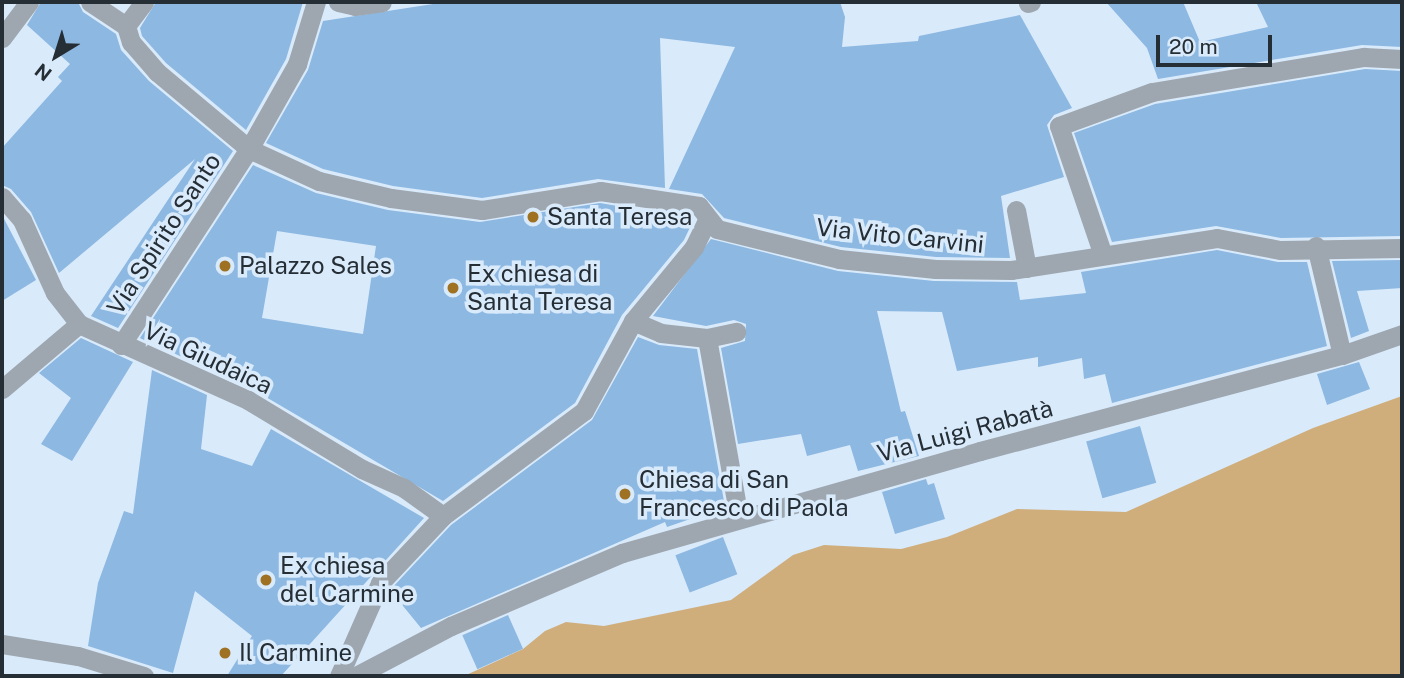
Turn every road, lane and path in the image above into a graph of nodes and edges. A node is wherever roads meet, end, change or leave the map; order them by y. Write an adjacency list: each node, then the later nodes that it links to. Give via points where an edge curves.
1 (29, 2): 8 (street)
2 (90, 2): 7 (street)
3 (144, 2): 7 (street)
4 (316, 2): 10 (street, Via Spirito Santo, via 297,64)
5 (338, 2): 6 (street, via 355,6)
6 (382, 2)
7 (126, 26): 10 (street, via 131,42 157,72)
8 (2, 38)
9 (1402, 59): 16 (street, via 1364,57 1152,92 1059,126)
10 (249, 149): 13 (street, Via Vito Carvini, via 319,181 391,198 482,210 600,191 699,206); 23 (street, Via Spirito Santo)
11 (2, 197): 19 (street, Via Giudaica, via 22,220 55,293)
12 (1016, 210): 17 (street)
13 (707, 220): 17 (street, Via Vito Carvini, via 717,229 839,260 935,269); 18 (street, via 694,247)
14 (1316, 246): 15 (street, Via Vito Carvini); 16 (street, Via Vito Carvini, via 1280,250 1217,238); 24 (street)
15 (1402, 248)
16 (1103, 255): 17 (street, Via Vito Carvini)
17 (1027, 268)
18 (633, 321): 22 (street, via 661,333); 26 (street, via 584,411)
19 (79, 324): 23 (street, Via Giudaica); 25 (street)
20 (736, 332): 22 (street)
21 (1402, 334): 24 (street, Via Luigi Rabatà)
22 (707, 338): 27 (street)
23 (121, 345): 26 (street, Via Giudaica, via 248,400 362,470 404,488)
24 (1342, 355): 27 (street, Via Luigi Rabatà)
25 (2, 389)
26 (443, 516): 30 (street, via 380,583)
27 (739, 518): 31 (street, Via Luigi Rabatà, via 622,553)
28 (2, 644): 29 (street, via 78,656)
29 (144, 676)
30 (339, 676)
31 (356, 676)

